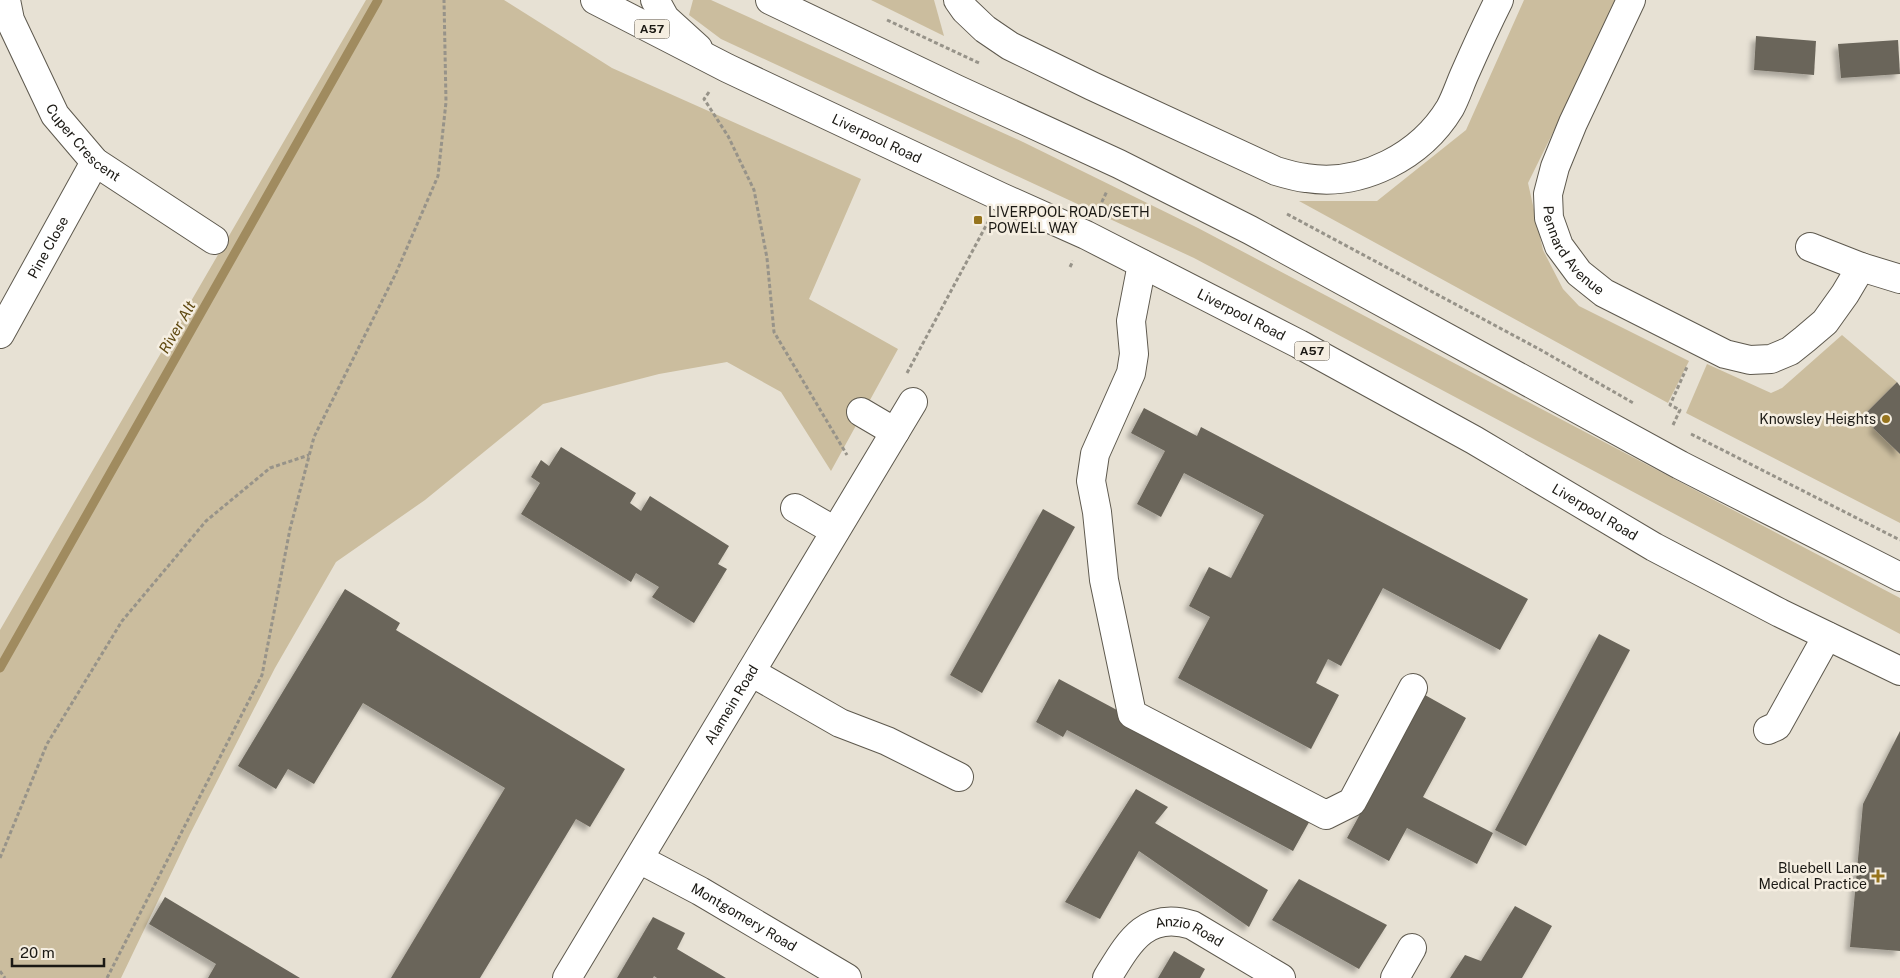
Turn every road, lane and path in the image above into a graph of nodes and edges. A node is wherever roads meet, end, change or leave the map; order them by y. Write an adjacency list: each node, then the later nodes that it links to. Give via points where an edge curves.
1 (6, 0): 10 (main road, Cuper Crescent, via 10,20)
2 (444, 0): 32 (path, via 446,102 438,176 396,273 314,437)
3 (595, 0): 11 (main road, Liverpool Road / A57)
4 (655, 0): 11 (main road, via 665,18)
5 (770, 0): 14 (main road)
6 (958, 0): 7 (main road, via 985,29 1010,46 1276,171 1308,179 1362,175 1387,166 1430,133 1450,108)
7 (1499, 0)
8 (1631, 0): 25 (main road, Pennard Avenue, via 1554,167 1548,194 1549,218 1559,246 1580,273 1604,294)
9 (878, 16): 12 (path)
10 (8, 38): 13 (main road, Cuper Crescent, via 54,115)
11 (719, 64): 15 (main road, Liverpool Road / A57); 33 (path, via 704,99 728,136 754,190 767,258 774,332)
12 (984, 66)
13 (94, 162): 18 (main road, Cuper Crescent); 24 (main road, Pine Close)
14 (1119, 164): 17 (path); 37 (main road, via 1250,230 1680,465)
15 (1001, 197): 17 (main road, Liverpool Road / A57); 26 (path, via 903,381)
16 (1286, 213): 27 (path)
17 (1086, 235): 20 (main road, Liverpool Road / A57); 21 (path)
18 (214, 240)
19 (1810, 247): 22 (main road)
20 (1142, 264): 38 (main road, Liverpool Road / A57, via 1299,344 1465,435 1654,547); 41 (main road, via 1131,321 1134,354 1131,373 1095,454 1091,481 1104,580 1132,714 1326,816 1352,802)
21 (1070, 267)
22 (1861, 267): 23 (main road); 25 (main road, Pennard Avenue, via 1825,322 1790,351 1771,359 1750,360 1725,354)
23 (1900, 279)
24 (0, 334)
25 (1699, 341): 29 (path, via 1670,405 1680,410 1673,426)
26 (913, 402): 30 (main road, Alamein Road)
27 (1640, 406)
28 (861, 412): 30 (main road)
29 (1665, 421)
30 (895, 432): 33 (main road, Alamein Road)
31 (1691, 434): 36 (path)
32 (309, 454): 44 (path, via 270,468 206,521 122,621 47,744); 49 (path, via 290,529 262,675)
33 (864, 484): 35 (main road, Alamein Road)
34 (795, 508): 35 (main road)
35 (835, 531): 39 (main road, Alamein Road)
36 (1900, 540)
37 (1900, 577)
38 (1827, 636): 40 (main road, Liverpool Road / A57); 42 (main road, via 1777,726)
39 (751, 672): 43 (main road, via 840,723 887,741); 45 (main road, Alamein Road)
40 (1900, 672)
41 (1413, 688)
42 (1768, 730)
43 (959, 778)
44 (0, 858)
45 (639, 859): 50 (main road, Alamein Road); 51 (main road, Montgomery Road, via 700,891)
46 (1412, 948): 54 (main road)
47 (0, 971): 48 (path)
48 (5, 978)
49 (107, 978)
50 (567, 978)
51 (847, 978)
52 (1107, 978): 53 (main road, Anzio Road, via 1130,941 1146,927 1181,922)
53 (1280, 978)
54 (1395, 978)

